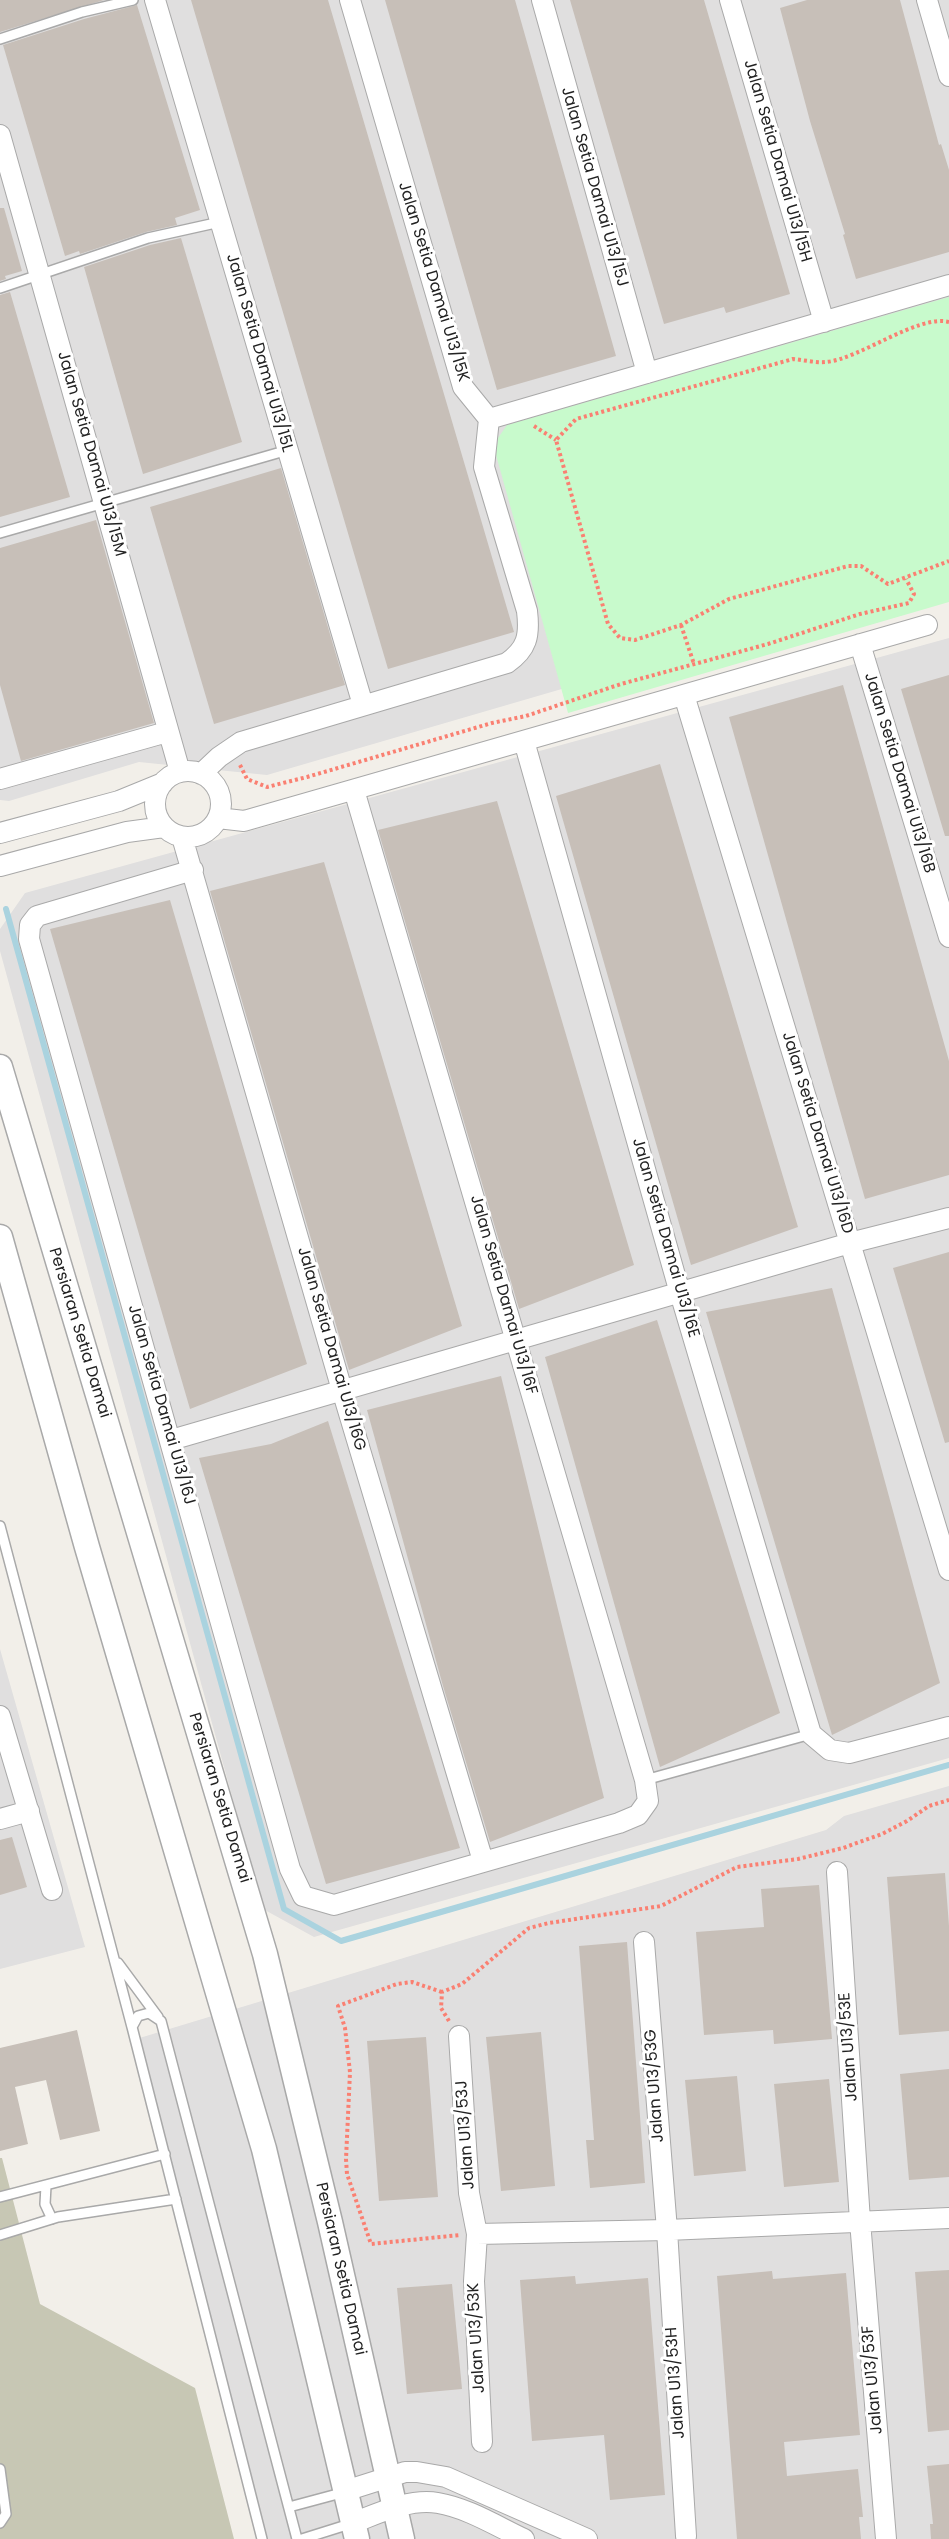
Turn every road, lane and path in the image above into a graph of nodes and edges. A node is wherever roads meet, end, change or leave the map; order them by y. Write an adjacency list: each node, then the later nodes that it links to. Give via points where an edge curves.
1 (133, 0): 7 (lane)
2 (155, 0): 11 (street, Jalan Setia Damai U13/15L)
3 (350, 0): 18 (street, Jalan Setia Damai U13/15K, via 463,387)
4 (542, 0): 17 (street, Jalan Setia Damai U13/15J)
5 (730, 0): 16 (street, Jalan Setia Damai U13/15H)
6 (927, 0): 8 (street)
7 (0, 39)
8 (946, 52): 9 (street)
9 (949, 76)
10 (0, 135): 12 (street, Jalan Setia Damai U13/15M)
11 (220, 222): 12 (lane, via 148,238 74,261); 19 (street, Jalan Setia Damai U13/15L)
12 (41, 276): 14 (lane); 20 (street, Jalan Setia Damai U13/15M)
13 (949, 285): 16 (street)
14 (0, 288)
15 (948, 319): 24 (path, via 912,327 827,362 793,359 576,419 555,440 608,624 620,638 635,640)
16 (824, 322): 17 (street)
17 (647, 374): 18 (street)
18 (489, 419): 29 (street, via 484,467 527,611 529,628 522,653 507,663)
19 (288, 450): 20 (lane); 29 (street, Jalan Setia Damai U13/15L)
20 (105, 503): 21 (lane); 30 (street, Jalan Setia Damai U13/15M)
21 (0, 533)
22 (949, 561): 23 (path)
23 (906, 579): 24 (path, via 888,584 861,566 848,566 729,599); 27 (path, via 914,594 909,603)
24 (681, 625): 27 (path)
25 (927, 625): 26 (street)
26 (860, 644): 28 (street); 44 (street, Jalan Setia Damai U13/16B)
27 (694, 664): 32 (path, via 526,716 267,787 247,779)
28 (684, 695): 31 (street); 48 (street, Jalan Setia Damai U13/16D)
29 (363, 705): 32 (street)
30 (167, 732): 33 (street, Jalan Setia Damai U13/15M); 35 (street)
31 (524, 741): 37 (street); 49 (street, Jalan Setia Damai U13/16E)
32 (232, 748): 34 (street)
33 (180, 772): 34 (street); 36 (street)
34 (201, 774): 38 (street, via 210,779 220,797)
35 (0, 779)
36 (163, 783): 39 (street, via 155,800); 40 (street, via 119,801)
37 (354, 790): 38 (street, via 244,821); 50 (street, Jalan Setia Damai U13/16F)
38 (218, 818): 41 (street, via 203,833)
39 (164, 827): 41 (street); 42 (street, via 127,832)
40 (0, 833)
41 (182, 837): 43 (street, Jalan Setia Damai U13/16G)
42 (0, 866)
43 (193, 870): 51 (street, Jalan Setia Damai U13/16G); 52 (street, Jalan Setia Damai U13/16J, via 37,916 30,925 29,939)
44 (949, 937)
45 (0, 1067): 83 (street, Persiaran Setia Damai, via 265,1953)
46 (949, 1218): 48 (street)
47 (0, 1237): 84 (street, via 264,2149)
48 (850, 1243): 49 (street); 54 (street, Jalan Setia Damai U13/16D)
49 (680, 1293): 50 (street); 57 (street, Jalan Setia Damai U13/16E)
50 (517, 1341): 51 (street); 58 (street, Jalan Setia Damai U13/16F)
51 (342, 1390): 52 (street); 62 (street, Jalan Setia Damai U13/16G)
52 (171, 1440): 62 (street, Jalan Setia Damai U13/16J, via 290,1869 303,1896 334,1905)
53 (0, 1526): 66 (lane)
54 (949, 1570)
55 (0, 1716): 60 (street)
56 (949, 1727): 57 (street, via 849,1753 830,1750)
57 (811, 1734): 58 (lane)
58 (645, 1780): 62 (street, Jalan Setia Damai U13/16F, via 648,1801 638,1815)
59 (949, 1800): 67 (path, via 929,1806 882,1834 843,1848 736,1867 661,1906 529,1928 462,1984)
60 (29, 1811): 61 (street); 64 (street)
61 (0, 1819)
62 (483, 1861)
63 (837, 1872): 77 (street, Jalan U13/53E)
64 (52, 1890)
65 (644, 1942): 78 (street, Jalan U13/53G)
66 (114, 1959): 68 (lane); 69 (lane)
67 (442, 1992): 70 (path, via 441,2008); 79 (path, via 412,1982 397,1984 338,2006 350,2072 347,2174 371,2244)
68 (161, 2021): 69 (lane, via 143,2014); 85 (lane)
69 (132, 2027): 71 (lane)
70 (459, 2036): 79 (street, Jalan U13/53J, via 469,2193)
71 (165, 2154): 72 (lane); 74 (lane)
72 (46, 2186): 73 (lane); 76 (lane, via 45,2204)
73 (0, 2197)
74 (176, 2199): 76 (lane); 90 (lane)
75 (949, 2218): 77 (street)
76 (52, 2219): 80 (lane)
77 (860, 2221): 78 (street); 96 (street, Jalan U13/53F)
78 (666, 2230): 79 (street); 89 (street, Jalan U13/53H)
79 (477, 2234): 81 (street, Jalan U13/53K, via 474,2281)
80 (0, 2235)
81 (482, 2442)
82 (0, 2470): 87 (lane, via 6,2514)
83 (388, 2477): 84 (street); 86 (street, Persiaran Setia Damai); 95 (street, via 417,2472 446,2477)
84 (345, 2491): 85 (lane); 88 (street)
85 (289, 2507): 91 (lane)
86 (394, 2508): 88 (street); 93 (street, Persiaran Setia Damai); 94 (street, via 438,2503)
87 (0, 2523)
88 (355, 2531): 92 (lane)
89 (686, 2536)
90 (262, 2539)
91 (297, 2539)
92 (302, 2539)
93 (402, 2539)
94 (524, 2539)
95 (587, 2539)
96 (886, 2539)

